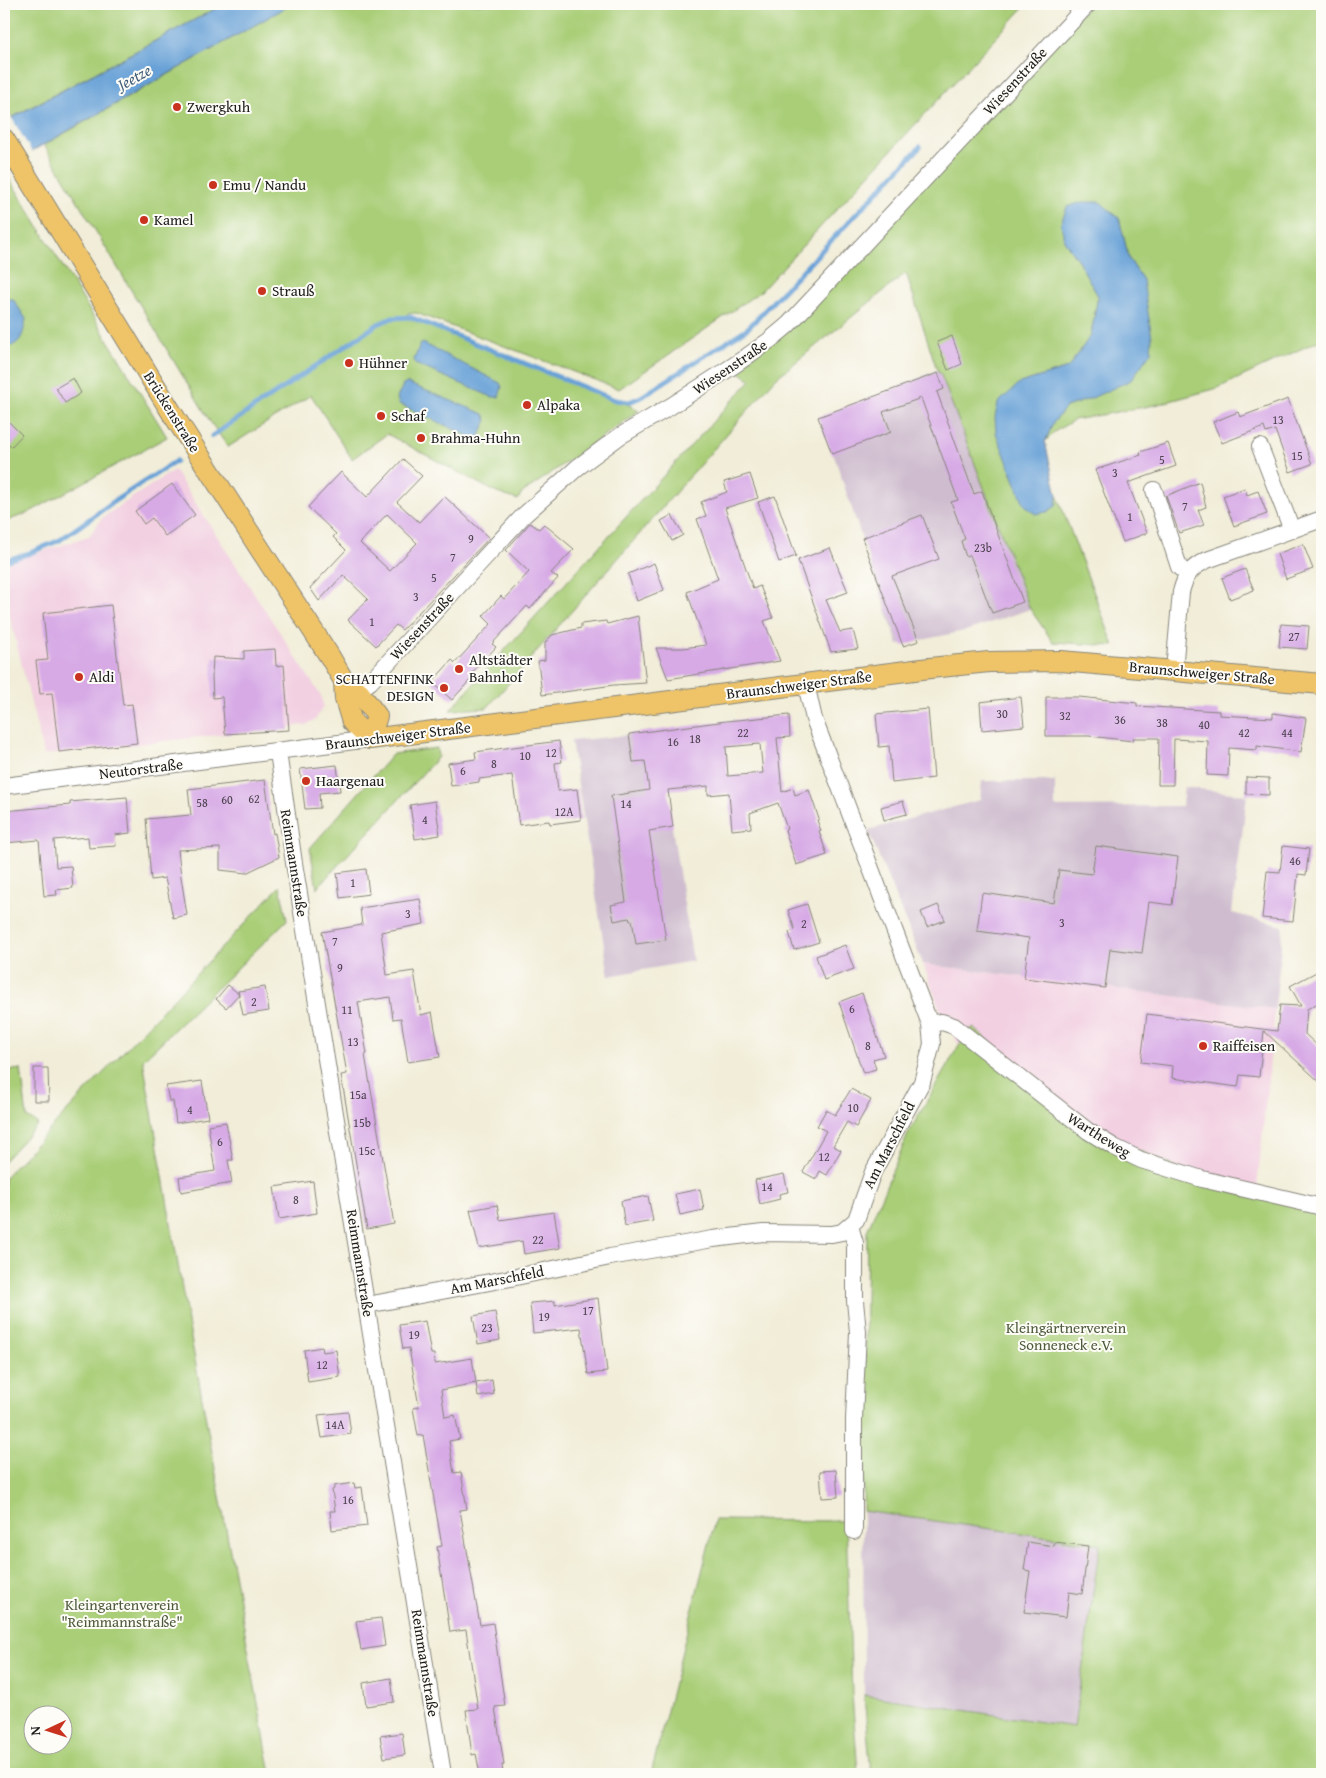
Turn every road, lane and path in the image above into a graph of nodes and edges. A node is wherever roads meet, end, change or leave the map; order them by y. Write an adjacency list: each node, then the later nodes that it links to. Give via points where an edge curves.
1 (1088, 4): 11 (street, Wiesenstraße, via 788,325 736,364 620,436 578,467 523,516 370,682)
2 (4, 140): 11 (main road, Brückenstraße, via 172,414)
3 (1260, 448): 6 (street)
4 (1154, 490): 7 (street, via 1179,567)
5 (1322, 519): 6 (street)
6 (1292, 530): 7 (street, via 1207,560)
7 (1187, 574): 8 (street, via 1181,592)
8 (1174, 670): 9 (main road, Braunschweiger Straße, via 1075,661 1025,661 953,666); 10 (main road, Braunschweiger Straße)
9 (806, 684): 12 (main road, Braunschweiger Straße); 15 (street, Am Marschfeld, via 814,719)
10 (1322, 684)
11 (349, 690): 12 (main road, Brückenstraße, via 377,716)
12 (370, 739): 13 (street, Braunschweiger Straße)
13 (278, 752): 14 (street, Neutorstraße); 18 (street, Reimmannstraße)
14 (4, 786)
15 (930, 1024): 16 (street, Wartheweg, via 942,1022 954,1026 1088,1131 1123,1152 1202,1179); 17 (street, Am Marschfeld, via 932,1044 922,1082 873,1172 856,1220)
16 (1322, 1208)
17 (850, 1226): 18 (street, Am Marschfeld, via 832,1234 763,1233 713,1239); 19 (street, via 855,1243 858,1332)
18 (367, 1306): 20 (street, Reimmannstraße)
19 (854, 1531)
20 (443, 1774)

